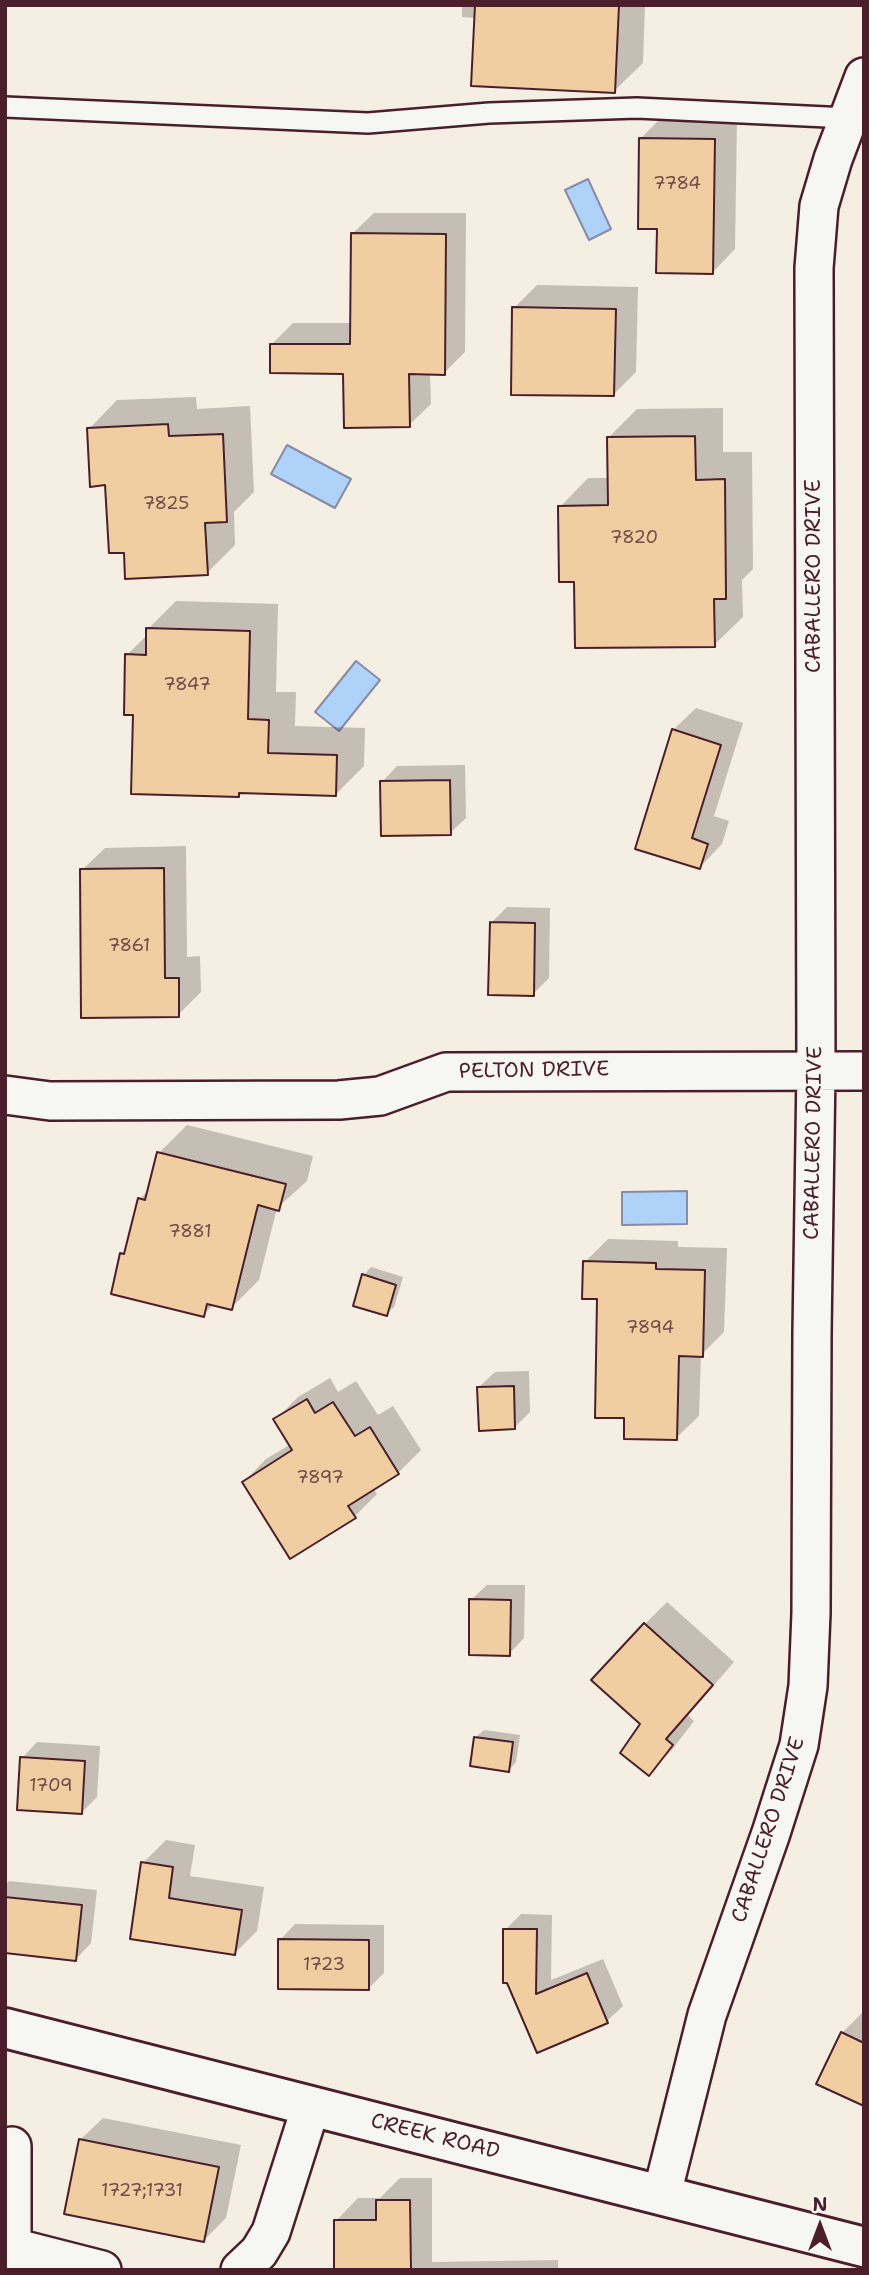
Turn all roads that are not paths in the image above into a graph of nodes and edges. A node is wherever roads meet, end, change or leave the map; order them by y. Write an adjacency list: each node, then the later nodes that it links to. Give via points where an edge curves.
1 (864, 77): 3 (street, CABALLERO DRIVE)
2 (5, 107): 3 (lane, via 368,122 637,108)
3 (848, 118): 4 (street, CABALLERO DRIVE, via 819,206 814,268)
4 (816, 1070): 5 (street, PELTON DRIVE); 6 (street, PELTON DRIVE, via 446,1072 380,1096 339,1100 50,1101); 10 (street, CABALLERO DRIVE, via 808,1686 799,1745 707,2015)
5 (864, 1071)
6 (5, 1096)
7 (5, 2028): 8 (street, CREEK ROAD)
8 (311, 2106): 10 (street, CREEK ROAD); 14 (street, via 271,2232)
9 (12, 2146): 12 (street)
10 (662, 2194): 11 (street, CREEK ROAD)
11 (864, 2247)
12 (12, 2258): 13 (street)
13 (102, 2270)
14 (240, 2270)

